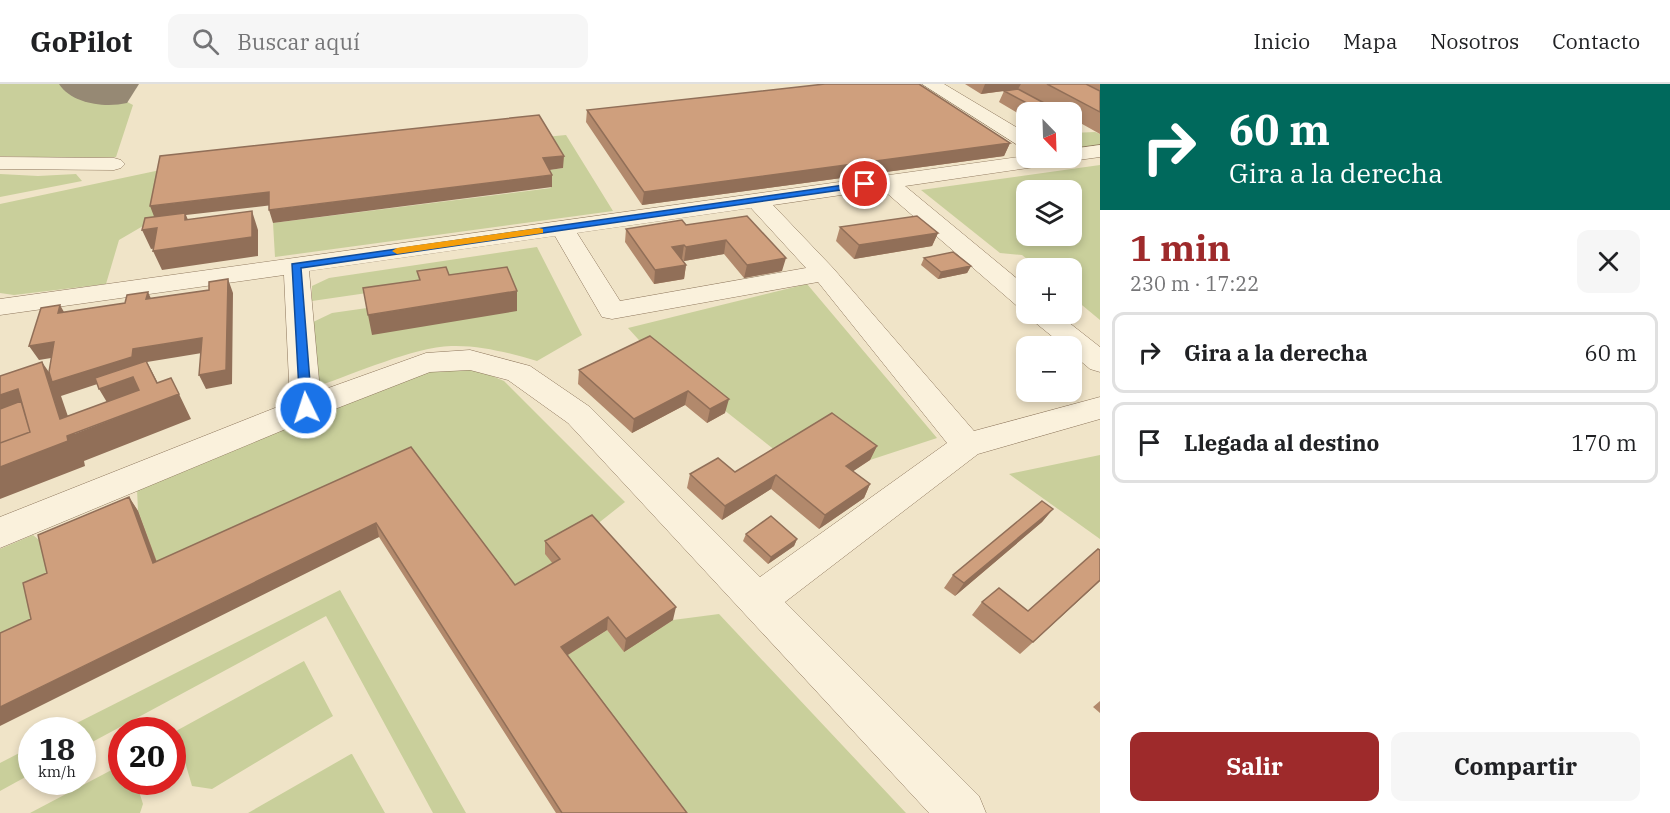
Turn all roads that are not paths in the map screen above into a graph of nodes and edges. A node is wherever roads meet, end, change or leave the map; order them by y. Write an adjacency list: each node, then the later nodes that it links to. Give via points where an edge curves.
1 (930, 84): 2 (lane)
2 (1016, 136)
3 (1100, 151): 4 (lane)
4 (1082, 153)
5 (0, 163): 7 (lane)
6 (1016, 163): 8 (lane)
7 (114, 164)
8 (886, 182): 9 (lane); 13 (lane)
9 (756, 200): 10 (lane); 12 (lane)
10 (562, 228): 11 (lane); 12 (lane, via 612,311)
11 (296, 266): 14 (lane); 17 (lane)
12 (824, 273): 19 (lane)
13 (1016, 292)
14 (0, 307)
15 (1054, 324): 16 (lane)
16 (1100, 362)
17 (306, 408): 20 (lane); 21 (lane, via 426,363 470,360 519,373 579,415)
18 (1100, 408): 19 (lane)
19 (967, 445): 21 (lane)
20 (0, 533)
21 (759, 599): 22 (lane)
22 (962, 813)

